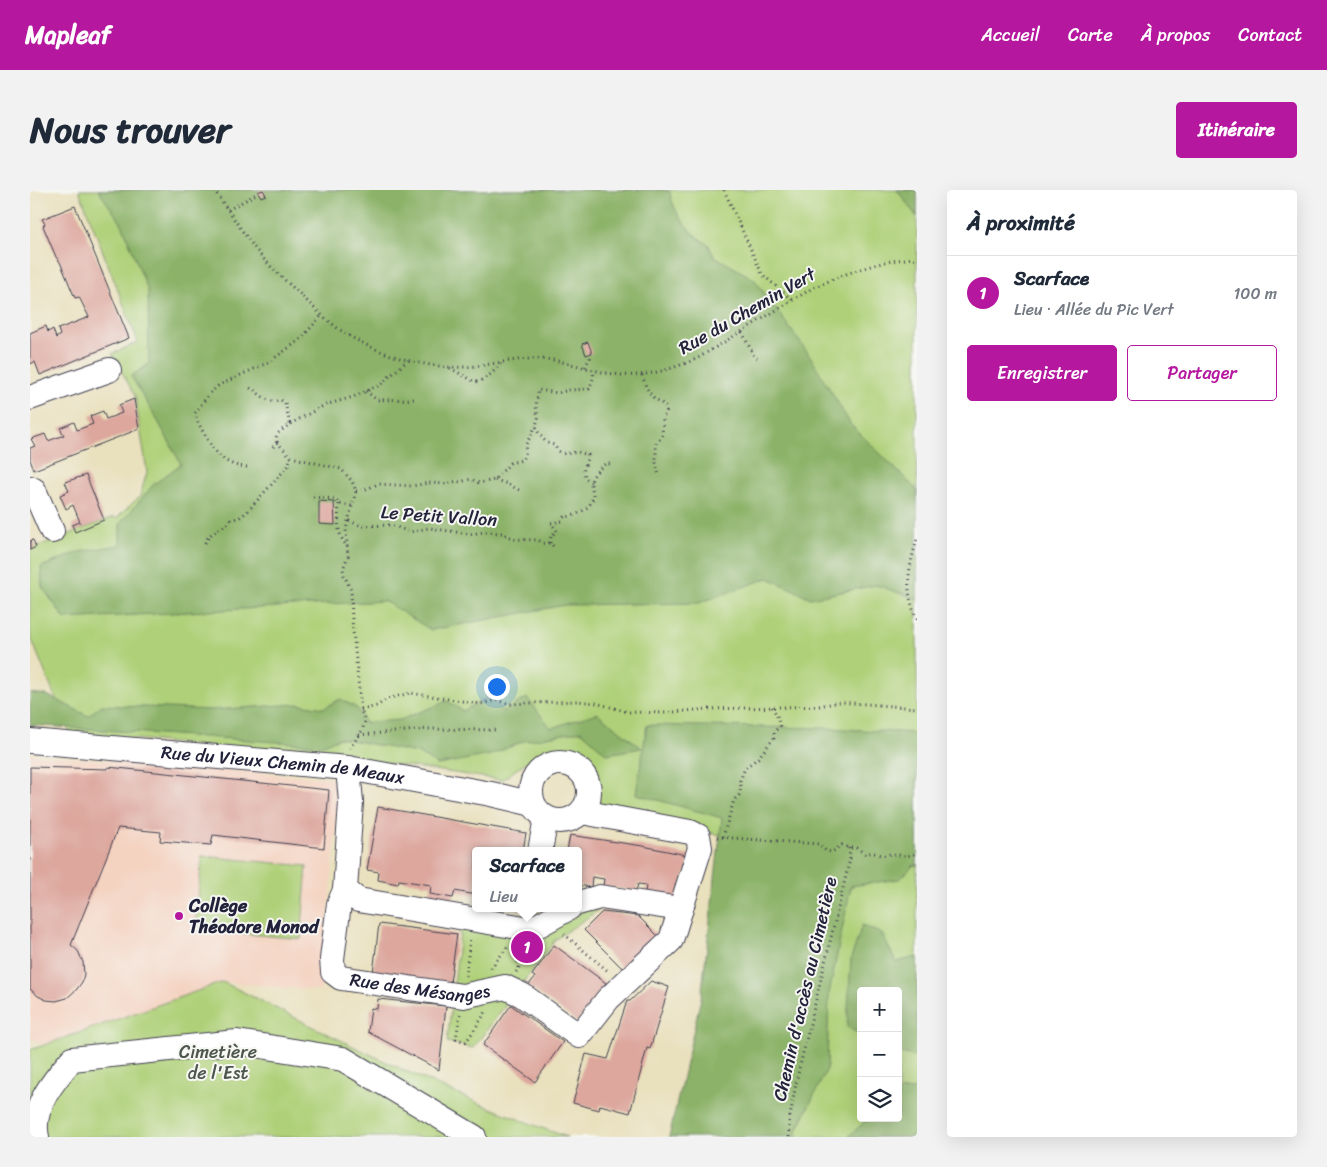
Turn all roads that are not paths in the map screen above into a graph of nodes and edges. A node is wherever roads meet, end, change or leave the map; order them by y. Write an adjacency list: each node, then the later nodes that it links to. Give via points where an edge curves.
1 (109, 370): 2 (street)
2 (30, 398)
3 (30, 488): 4 (street, via 34,490)
4 (52, 531)
5 (30, 741): 6 (street, Rue du Vieux Chemin de Meaux)
6 (348, 768): 7 (street, Rue du Vieux Chemin de Meaux, via 491,794); 10 (street, Rue des Mésanges, via 351,802)
7 (540, 811): 8 (street, via 556,821 575,818); 8 (street, via 531,794 535,776 542,768 560,762 578,768 589,784 588,804); 9 (street)
8 (582, 812): 12 (street, Rue des Mésanges, via 711,838 699,853)
9 (540, 847)
10 (345, 890): 12 (street, Rue des Mésanges, via 339,904 332,959 333,972 341,978 463,996 505,987 522,995 579,1036 608,999 671,940); 14 (street, via 358,900)
11 (582, 900): 12 (street, via 600,897)
12 (681, 909)
13 (562, 912): 14 (street)
14 (524, 934)
15 (37, 1137): 16 (street, via 35,1127 42,1104 53,1082 72,1059 238,1042 343,1059)
16 (474, 1137)

